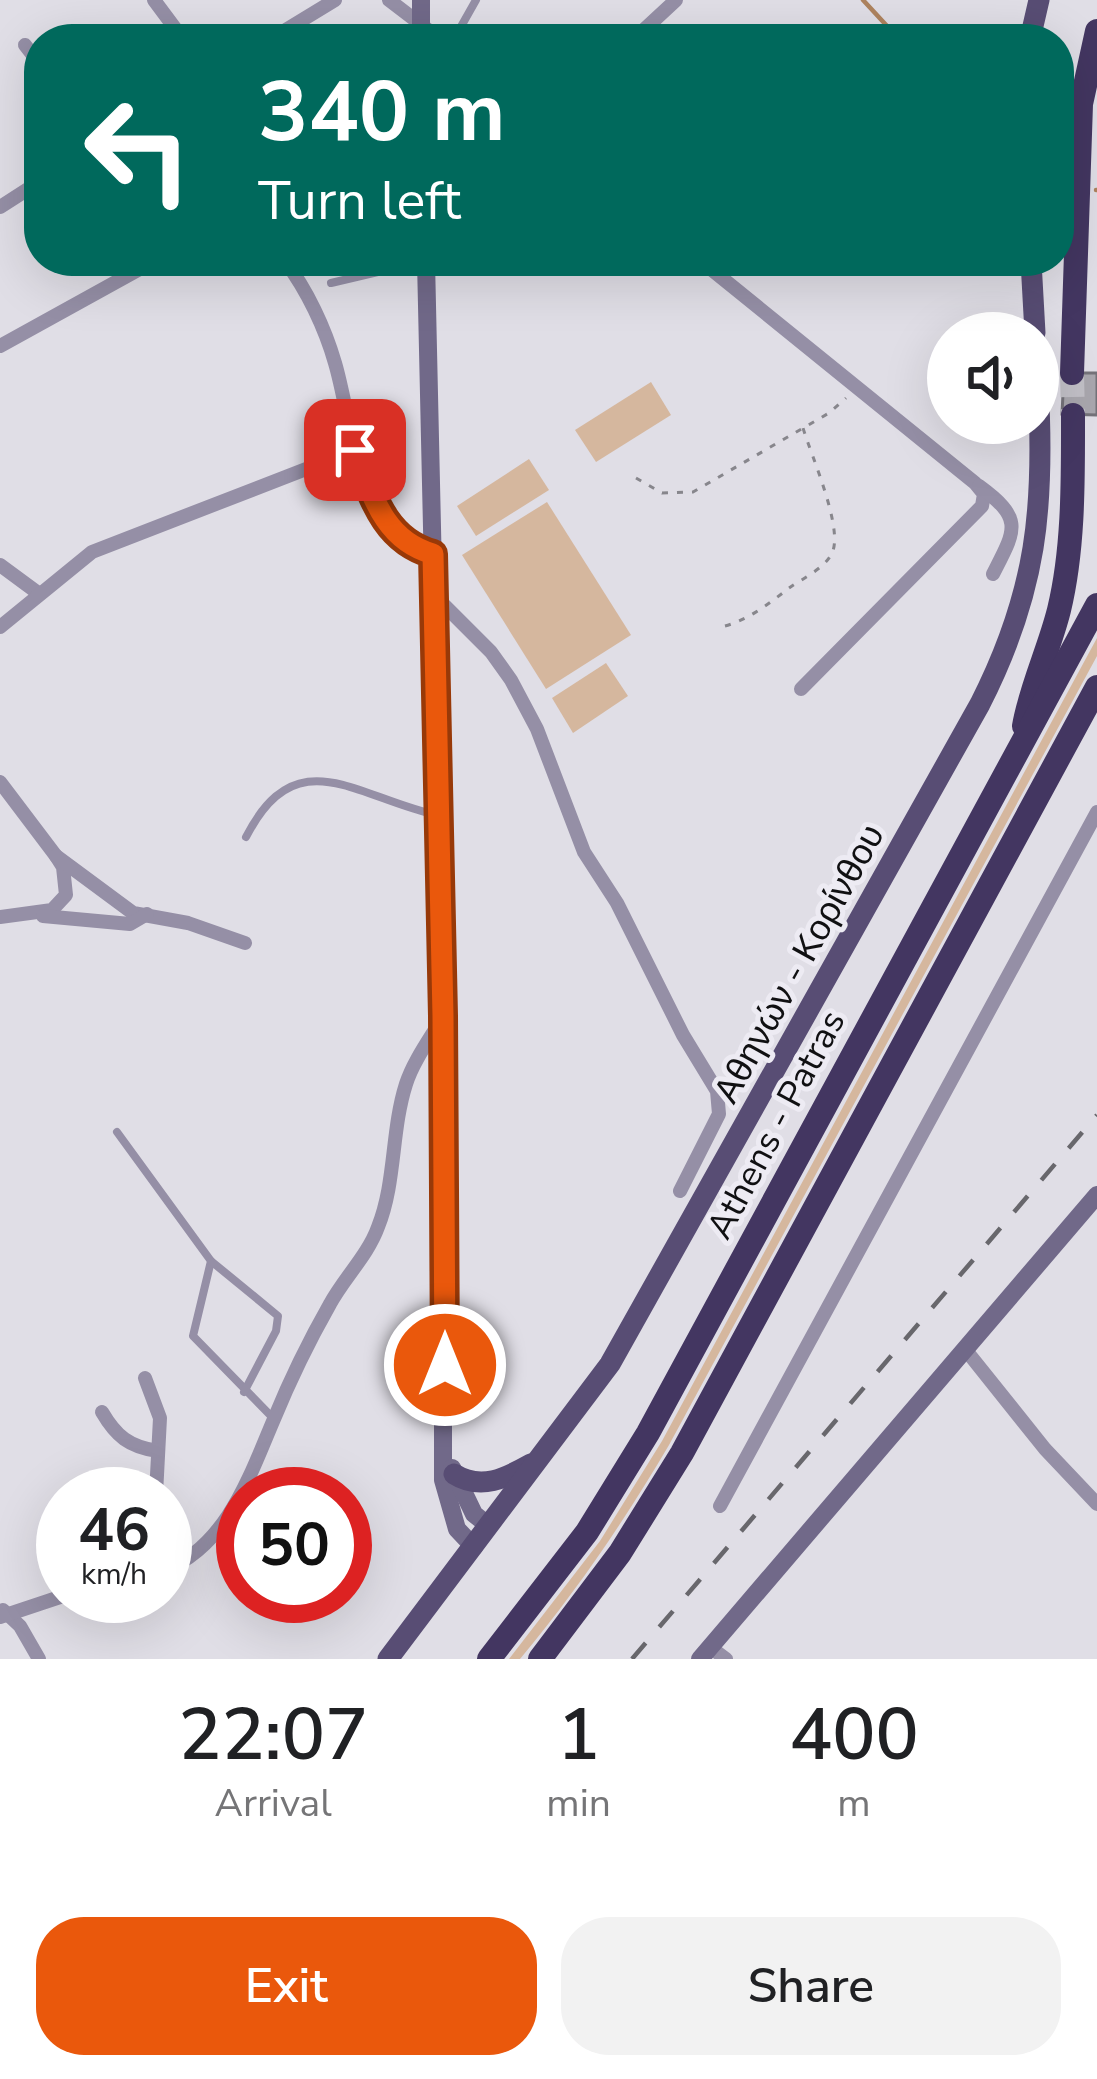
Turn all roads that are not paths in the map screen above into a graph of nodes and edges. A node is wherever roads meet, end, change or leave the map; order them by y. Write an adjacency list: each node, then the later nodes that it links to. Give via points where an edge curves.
1 (335, 0): 4 (street)
2 (389, 0): 5 (street)
3 (676, 0): 6 (street)
4 (296, 24)
5 (414, 24)
6 (650, 24)
7 (1097, 31): 17 (highway, via 1081,104)
8 (127, 276): 16 (street)
9 (293, 276): 20 (street, via 327,340)
10 (365, 276): 14 (lane)
11 (426, 276): 22 (main road)
12 (719, 276): 21 (street)
13 (1032, 276): 15 (main road)
14 (331, 284)
15 (1034, 312)
16 (0, 346)
17 (1072, 373)
18 (1073, 415): 33 (highway, via 1060,607)
19 (1040, 444): 55 (main road, Αθηνών - Κορίνθου, via 1033,562 992,681 642,1311)
20 (355, 450): 22 (street, via 384,521 412,548); 25 (street, via 92,552)
21 (975, 483): 24 (street, via 1012,516); 30 (street, via 982,506)
22 (433, 554): 26 (main road)
23 (0, 566): 25 (street)
24 (993, 574)
25 (38, 593): 28 (street)
26 (434, 595): 36 (main road); 45 (street, via 511,680 584,852 717,1091 719,1114)
27 (1097, 605): 33 (highway, Athens - Patras)
28 (0, 627)
29 (1097, 687): 32 (highway, Athens - Patras)
30 (802, 689)
31 (1097, 708): 32 (highway)
32 (1070, 737): 69 (highway, Athens - Patras, via 682,1454)
33 (1020, 746): 68 (highway, Athens - Patras, via 648,1433 586,1532)
34 (0, 782): 38 (street)
35 (1097, 812): 59 (street)
36 (439, 815): 37 (lane, via 312,780 271,798); 43 (main road)
37 (246, 838)
38 (56, 856): 39 (street, via 65,900); 40 (street, via 113,902)
39 (32, 914): 40 (street, via 130,924); 41 (street)
40 (147, 914): 42 (street)
41 (0, 917)
42 (245, 943)
43 (443, 1016): 52 (street, via 407,1079 377,1233 330,1304); 54 (main road)
44 (117, 1132): 47 (lane)
45 (680, 1191)
46 (1097, 1195): 48 (main road)
47 (211, 1261): 50 (lane, via 193,1336); 50 (lane, via 278,1316)
48 (965, 1349): 58 (street); 65 (main road)
49 (145, 1378): 53 (street, via 160,1418)
50 (244, 1392): 52 (lane)
51 (102, 1412): 53 (street, via 120,1438)
52 (274, 1419): 62 (street, via 227,1516)
53 (158, 1451): 56 (street)
54 (445, 1453): 57 (main road); 61 (main road, via 451,1515)
55 (542, 1458): 57 (main road, via 491,1482); 60 (main road, Αθηνών - Κορίνθου)
56 (157, 1467)
57 (454, 1474): 60 (main road)
58 (1097, 1504)
59 (720, 1506)
60 (489, 1526): 61 (main road, Αθηνών - Κορίνθου)
61 (474, 1546): 67 (main road, Αθηνών - Κορίνθου)
62 (192, 1553)
63 (36, 1603): 64 (street)
64 (2, 1612): 66 (street)
65 (712, 1655)
66 (39, 1659)
67 (388, 1659)
68 (489, 1659)
69 (540, 1659)

